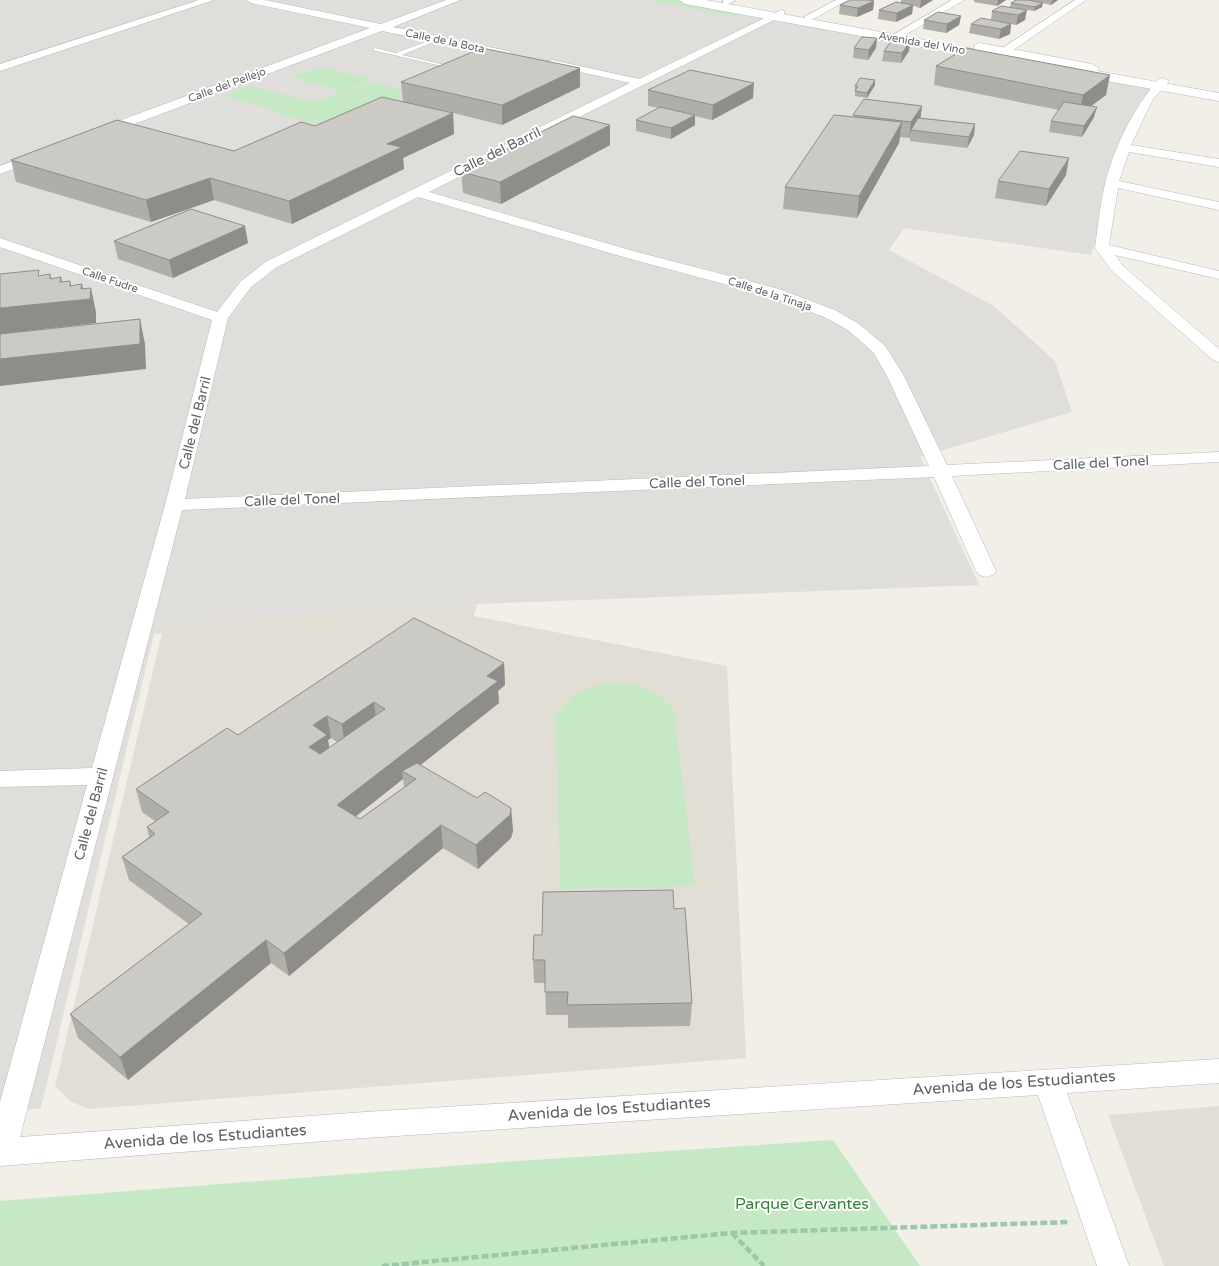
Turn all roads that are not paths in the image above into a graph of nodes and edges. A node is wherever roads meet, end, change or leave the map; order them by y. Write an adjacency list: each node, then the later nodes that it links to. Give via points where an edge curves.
1 (209, 0): 20 (street)
2 (251, 0): 11 (street, Calle de la Bota)
3 (455, 0): 11 (street, Calle del Pellejo)
4 (685, 0): 9 (street, Avenida del Vino)
5 (844, 0): 10 (street)
6 (959, 0): 12 (street)
7 (1081, 0): 15 (street)
8 (723, 1): 9 (street, Avenida del Vino)
9 (778, 14): 10 (street, Avenida del Vino); 12 (street, Avenida del Vino); 21 (street, Calle del Barril)
10 (809, 18): 12 (street, Avenida del Vino)
11 (382, 27): 13 (street, Calle de la Bota); 25 (street, Calle del Pellejo)
12 (897, 36): 15 (street, Avenida del Vino)
13 (438, 39): 16 (lane); 17 (street, Calle de la Bota)
14 (375, 50): 16 (lane)
15 (1000, 54): 22 (street, Avenida del Vino)
16 (396, 55): 19 (lane)
17 (522, 57)
18 (541, 61): 21 (street)
19 (448, 66)
20 (0, 68)
21 (640, 82): 31 (street, Calle del Barril)
22 (1160, 84): 23 (street, Avenida del Vino); 24 (street, Avenida del Vino); 26 (street, via 1148,98)
23 (1219, 92)
24 (1219, 97)
25 (93, 135)
26 (1124, 148): 28 (street); 30 (street)
27 (46, 153): 29 (street)
28 (1219, 163)
29 (0, 170)
30 (1112, 183): 32 (street); 34 (street)
31 (416, 192): 36 (street, Calle del Barril, via 272,264 246,284); 39 (street, Calle de la Tinaja, via 756,288 808,304 846,324 874,344 895,376)
32 (1219, 206)
33 (0, 242): 36 (street, Calle Fudre)
34 (1102, 248): 35 (street); 37 (street, via 1118,269)
35 (1219, 275)
36 (220, 318): 40 (street, Calle del Barril)
37 (1219, 356)
38 (1219, 457): 39 (street, Calle del Tonel)
39 (941, 470): 40 (street, Calle del Tonel); 41 (street, Calle de la Tinaja)
40 (174, 505): 42 (street, Calle del Barril)
41 (986, 571)
42 (102, 776): 43 (street); 46 (street, Calle del Barril)
43 (0, 779)
44 (1219, 1071): 45 (street, Avenida de los Estudiantes)
45 (1048, 1081): 46 (street, Avenida de los Estudiantes); 47 (street)
46 (0, 1150)
47 (1113, 1266)

